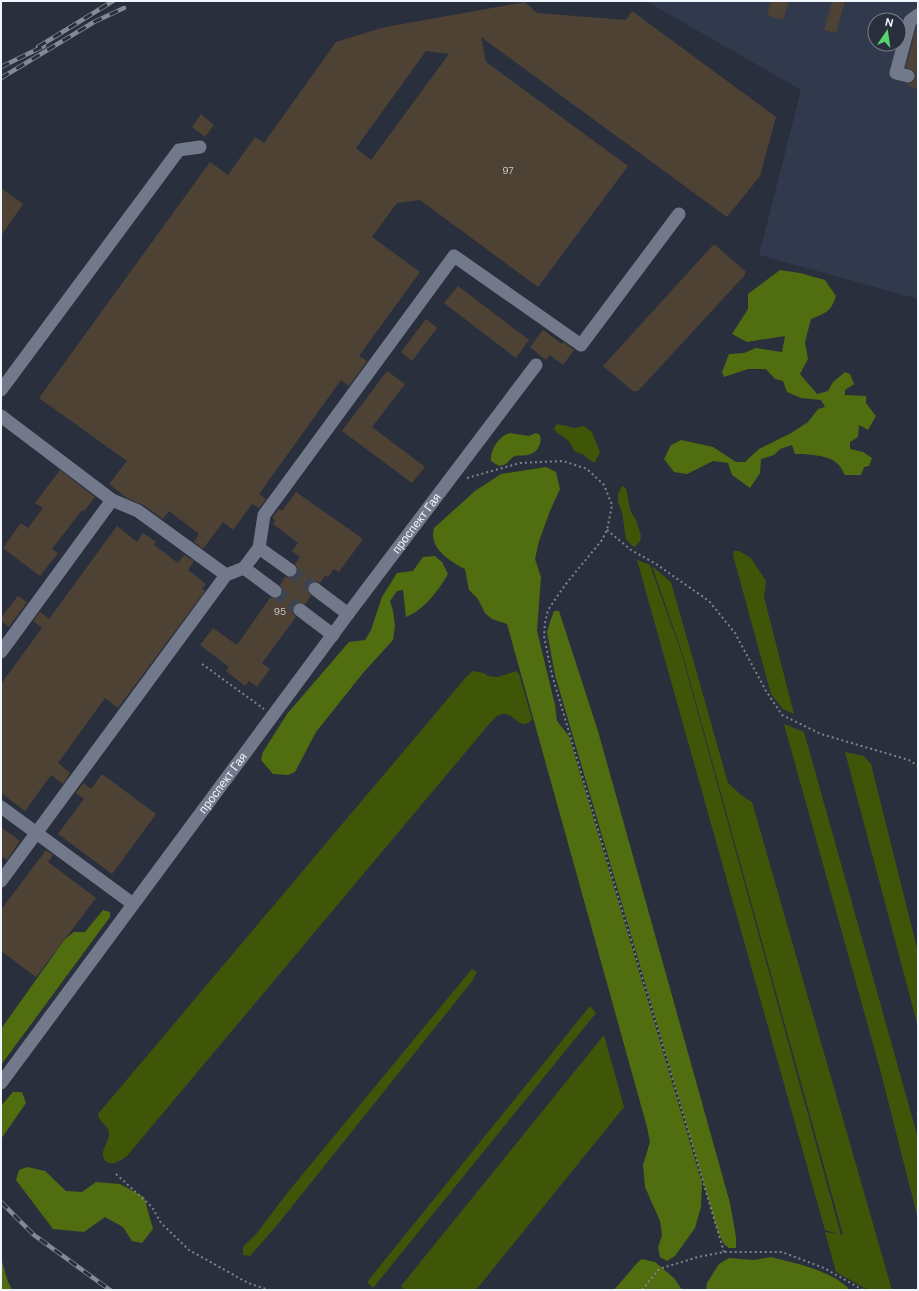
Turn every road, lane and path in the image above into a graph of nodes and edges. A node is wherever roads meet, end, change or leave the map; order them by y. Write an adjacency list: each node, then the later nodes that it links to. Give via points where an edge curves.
1 (918, 15): 2 (street, via 910,21 896,73)
2 (908, 76)
3 (200, 147): 6 (street, via 179,150)
4 (679, 214): 11 (street, via 581,345 454,256 264,515)
5 (536, 365): 8 (street, проспект Гая)
6 (1, 390)
7 (1, 416): 9 (street)
8 (446, 483): 10 (path, via 520,463 563,461 587,469 604,486 612,506); 18 (street, проспект Гая)
9 (112, 500): 14 (street, via 138,511); 20 (street)
10 (607, 530): 23 (path, via 631,550 656,564 709,602 734,633 782,715 821,734 909,760); 30 (path, via 548,610 544,636 555,683)
11 (260, 548): 12 (street); 13 (street)
12 (244, 568): 14 (street); 16 (street)
13 (290, 570)
14 (226, 575): 25 (street)
15 (315, 589): 18 (street)
16 (275, 591)
17 (300, 610): 19 (street)
18 (348, 614): 19 (street, проспект Гая)
19 (334, 634): 22 (street, проспект Гая)
20 (1, 652)
21 (202, 664): 22 (path)
22 (273, 716): 27 (street, проспект Гая)
23 (918, 766)
24 (1, 807): 25 (street)
25 (36, 833): 26 (street); 27 (street)
26 (1, 881)
27 (132, 904): 28 (street, проспект Гая)
28 (1, 1083)
29 (116, 1174): 31 (path, via 152,1207 161,1223 190,1250 248,1283)
30 (724, 1252): 32 (path, via 659,1269); 33 (path, via 782,1252 824,1268)
31 (269, 1290)
32 (642, 1290)
33 (863, 1290)

